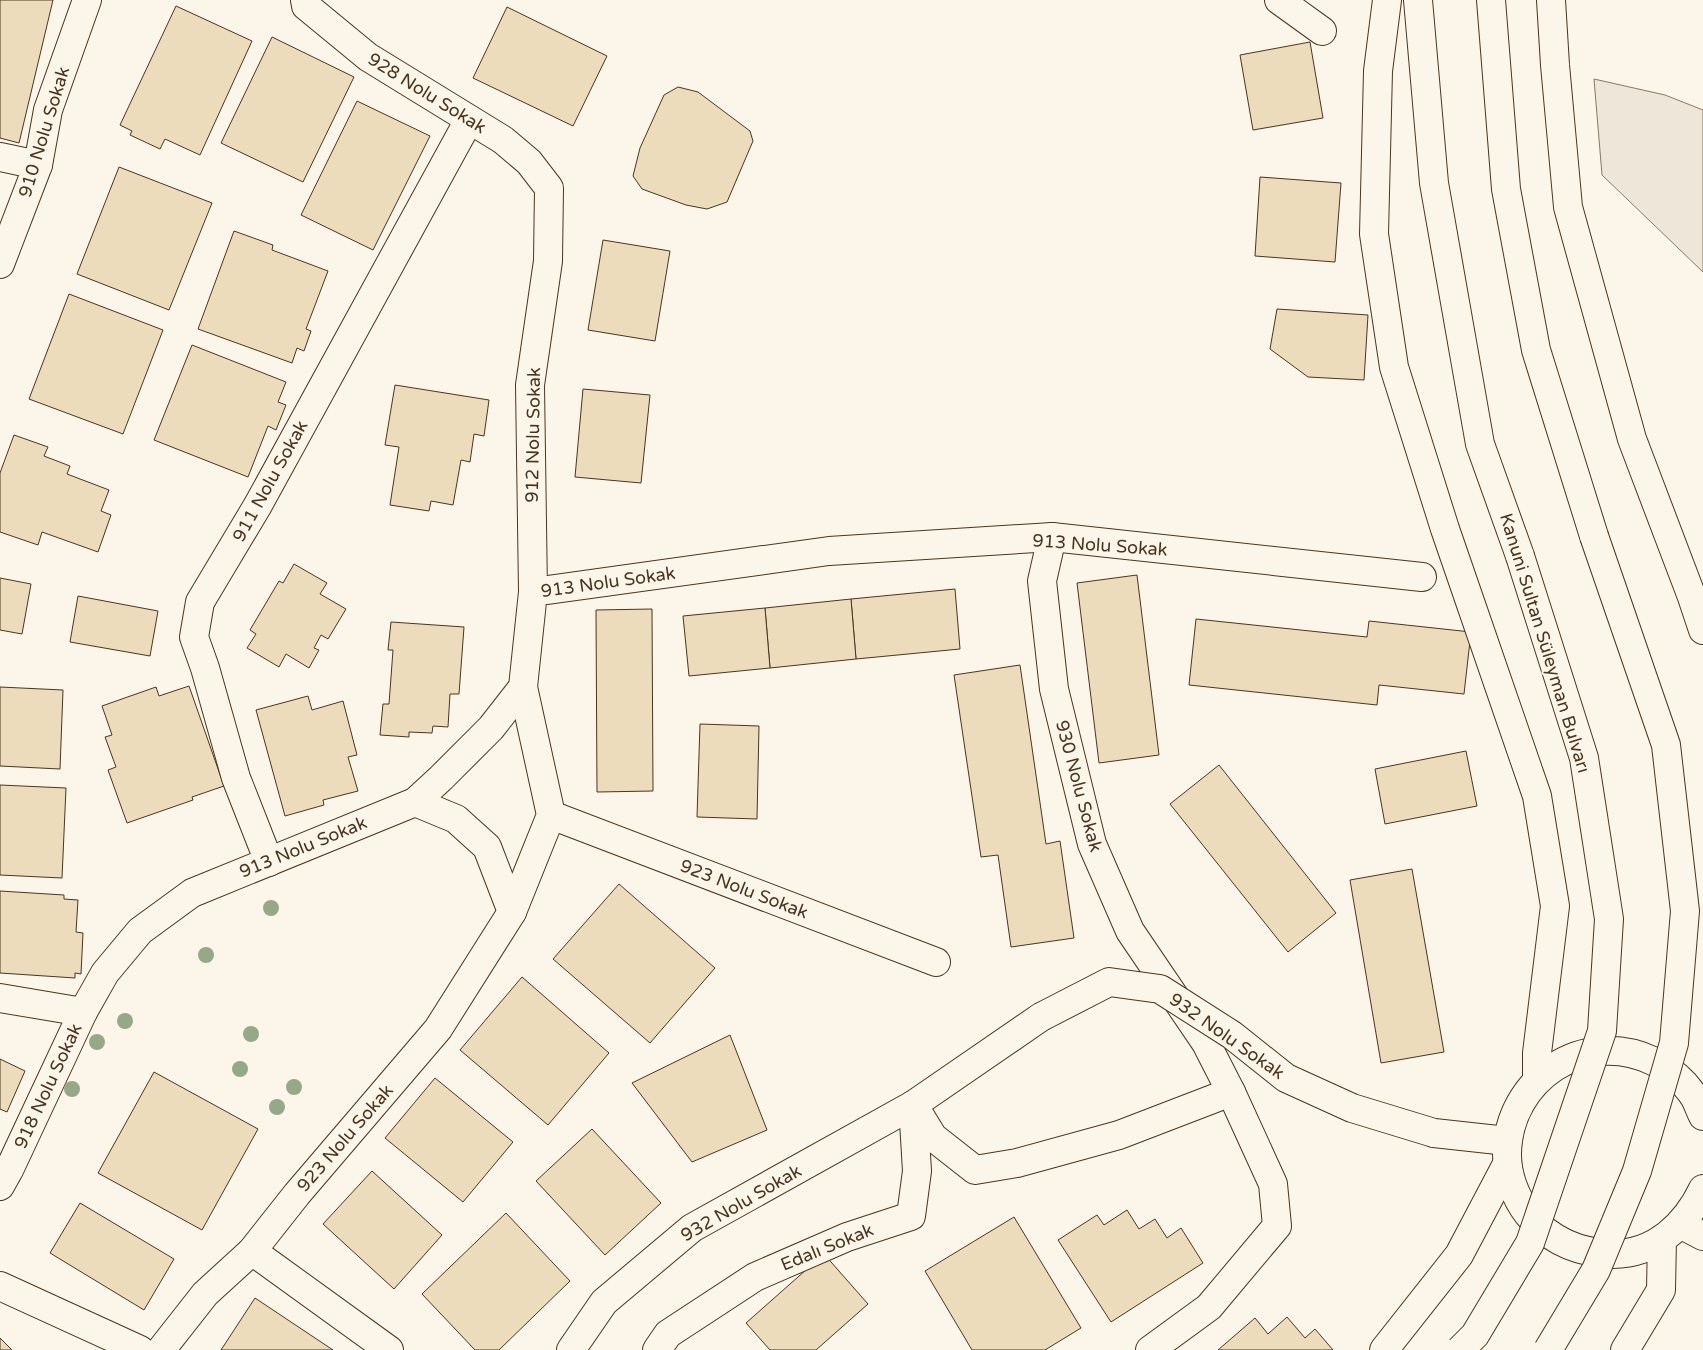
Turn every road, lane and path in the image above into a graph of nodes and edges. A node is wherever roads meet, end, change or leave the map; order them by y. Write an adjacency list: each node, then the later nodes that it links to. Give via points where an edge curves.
1 (87, 0): 11 (street, 910 Nolu Sokak, via 48,110)
2 (305, 0): 9 (street, 928 Nolu Sokak, via 306,6 368,58)
3 (1279, 0): 8 (street)
4 (1387, 0): 26 (street, via 1378,71 1374,234 1394,368 1445,529 1537,796 1555,906 1536,1053)
5 (1418, 0): 43 (street, Kanuni Sultan Süleyman Bulvarı, bridge, via 1434,183 1480,444 1520,556 1584,758 1609,918 1602,1031 1530,1243 1475,1335)
6 (1491, 0): 44 (street, bridge, via 1506,188 1536,350 1594,536 1666,745 1685,911 1674,1043 1637,1171 1596,1270)
7 (1551, 0): 17 (street, via 1568,207 1632,439)
8 (1322, 31)
9 (469, 120): 12 (street, 928 Nolu Sokak, via 503,140 529,162); 21 (street, 911 Nolu Sokak, via 258,505 200,602 194,637 236,778)
10 (0, 157): 11 (street)
11 (38, 165): 13 (street, 910 Nolu Sokak)
12 (549, 188): 16 (street, 912 Nolu Sokak, via 548,261 530,385)
13 (0, 264)
14 (1052, 537): 15 (street, 913 Nolu Sokak); 16 (street, 913 Nolu Sokak, via 829,551); 27 (street, 930 Nolu Sokak, via 1042,581 1054,689 1092,844 1130,931 1206,1042)
15 (1422, 577)
16 (533, 592): 18 (street, 913 Nolu Sokak)
17 (1703, 630)
18 (523, 688): 19 (street, 913 Nolu Sokak, via 491,728); 20 (street)
19 (415, 802): 21 (street, 913 Nolu Sokak); 22 (street, via 456,819 488,847)
20 (551, 816): 22 (street, 923 Nolu Sokak); 23 (street, 923 Nolu Sokak)
21 (269, 862): 25 (street, 913 Nolu Sokak, via 192,893 140,930 105,973)
22 (512, 912): 34 (street, 923 Nolu Sokak, via 438,1029)
23 (936, 962)
24 (0, 998): 25 (street)
25 (83, 1012): 31 (street, 918 Nolu Sokak)
26 (1537, 1080): 28 (street, via 1554,1066 1575,1056 1597,1051 1620,1051 1642,1056 1663,1066 1681,1080); 30 (street, via 1512,1119)
27 (1231, 1092): 29 (street, via 1120,1135 975,1170 933,1137); 41 (street, 930 Nolu Sokak, via 1273,1184 1277,1226 1209,1307)
28 (1700, 1102)
29 (913, 1105): 30 (street, 932 Nolu Sokak, bridge, via 1041,1017 1109,982 1160,989 1232,1035 1286,1078 1352,1108); 39 (street, 932 Nolu Sokak, via 692,1228 604,1302); 40 (street, Edalı Sokak, via 917,1171 910,1216 847,1237 755,1277 668,1334)
30 (1507, 1152): 33 (street, via 1512,1186 1522,1206 1554,1239 1575,1248 1620,1254); 42 (street, via 1459,1255)
31 (0, 1186)
32 (1703, 1189): 33 (street)
33 (1682, 1233): 45 (street, via 1661,1290)
34 (252, 1251): 37 (street, 923 Nolu Sokak, via 205,1294); 38 (street)
35 (0, 1286): 36 (street)
36 (140, 1350)
37 (161, 1350)
38 (388, 1350)
39 (571, 1350)
40 (657, 1350)
41 (1150, 1350)
42 (1384, 1350)
43 (1460, 1350)
44 (1548, 1350)
45 (1625, 1350)

